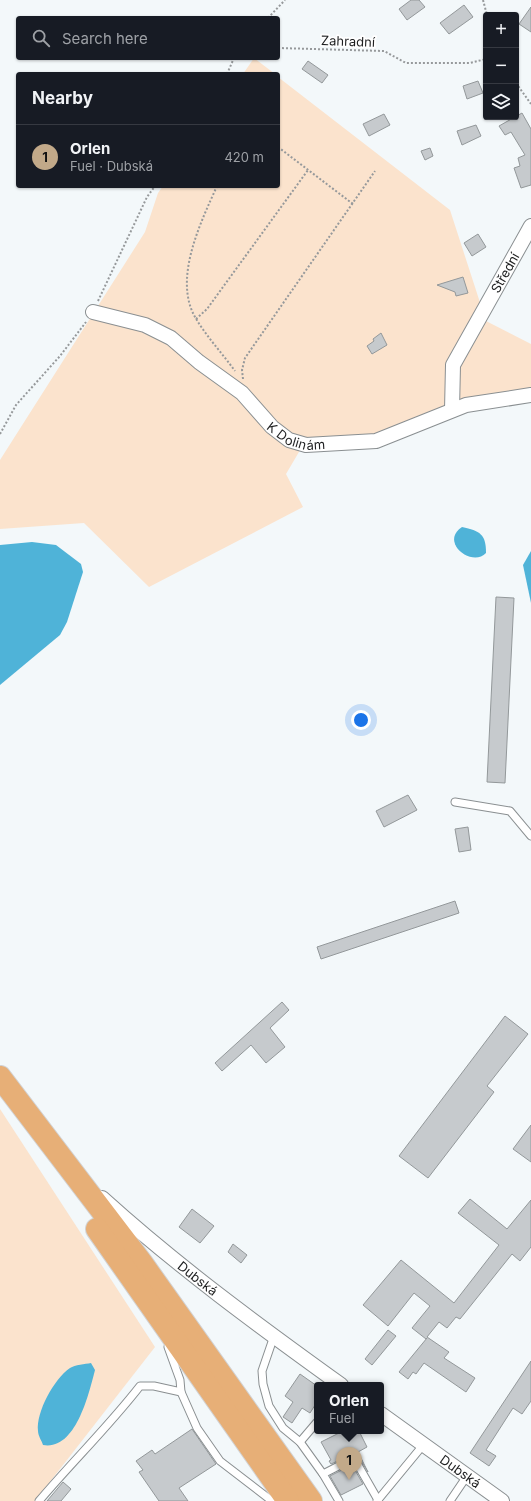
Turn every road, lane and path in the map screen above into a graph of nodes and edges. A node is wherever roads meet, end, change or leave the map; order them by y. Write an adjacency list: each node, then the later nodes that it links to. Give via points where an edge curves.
1 (285, 0): 4 (path)
2 (483, 0): 3 (path)
3 (486, 12)
4 (270, 16)
5 (280, 48): 7 (path, Zahradní, via 384,51 406,63 470,63)
6 (233, 60): 8 (path)
7 (483, 60)
8 (228, 72)
9 (517, 84): 10 (path)
10 (531, 104)
11 (280, 149): 12 (path)
12 (308, 170): 15 (path); 18 (path, via 207,309)
13 (376, 171): 15 (path)
14 (216, 188): 18 (path, via 192,246 187,276 188,296)
15 (353, 204): 20 (path, via 245,358)
16 (531, 226): 22 (street, Střední, via 453,365)
17 (93, 312): 22 (street, K Dolinám, via 145,325 171,338 242,393 272,427 289,440 306,445 376,441)
18 (196, 319): 19 (path)
19 (232, 367)
20 (243, 382)
21 (531, 395): 22 (street, K Dolinám, via 466,405)
22 (452, 410)
23 (455, 802): 24 (lane, via 510,811)
24 (531, 836)
25 (0, 1077): 27 (highway)
26 (0, 1092): 28 (highway)
27 (64, 1160): 30 (street, Dubská, via 139,1232); 43 (highway, via 201,1345)
28 (127, 1270): 29 (lane); 42 (highway)
29 (138, 1301)
30 (274, 1336): 32 (street, Dubská); 36 (lane, via 262,1371 263,1384 269,1406 283,1428)
31 (162, 1338): 33 (lane, via 170,1350)
32 (337, 1382)
33 (182, 1392): 40 (lane, via 140,1386 115,1419 72,1462); 41 (lane, via 197,1428 220,1461)
34 (384, 1416): 37 (street, Dubská)
35 (314, 1426): 36 (lane)
36 (300, 1442): 38 (lane)
37 (424, 1444): 39 (street, Dubská); 45 (lane)
38 (323, 1474): 44 (lane); 45 (lane, via 354,1458)
39 (467, 1476): 46 (lane); 47 (street, Dubská)
40 (39, 1501)
41 (272, 1501)
42 (288, 1501)
43 (310, 1501)
44 (339, 1501)
45 (378, 1501)
46 (450, 1501)
47 (502, 1501)

